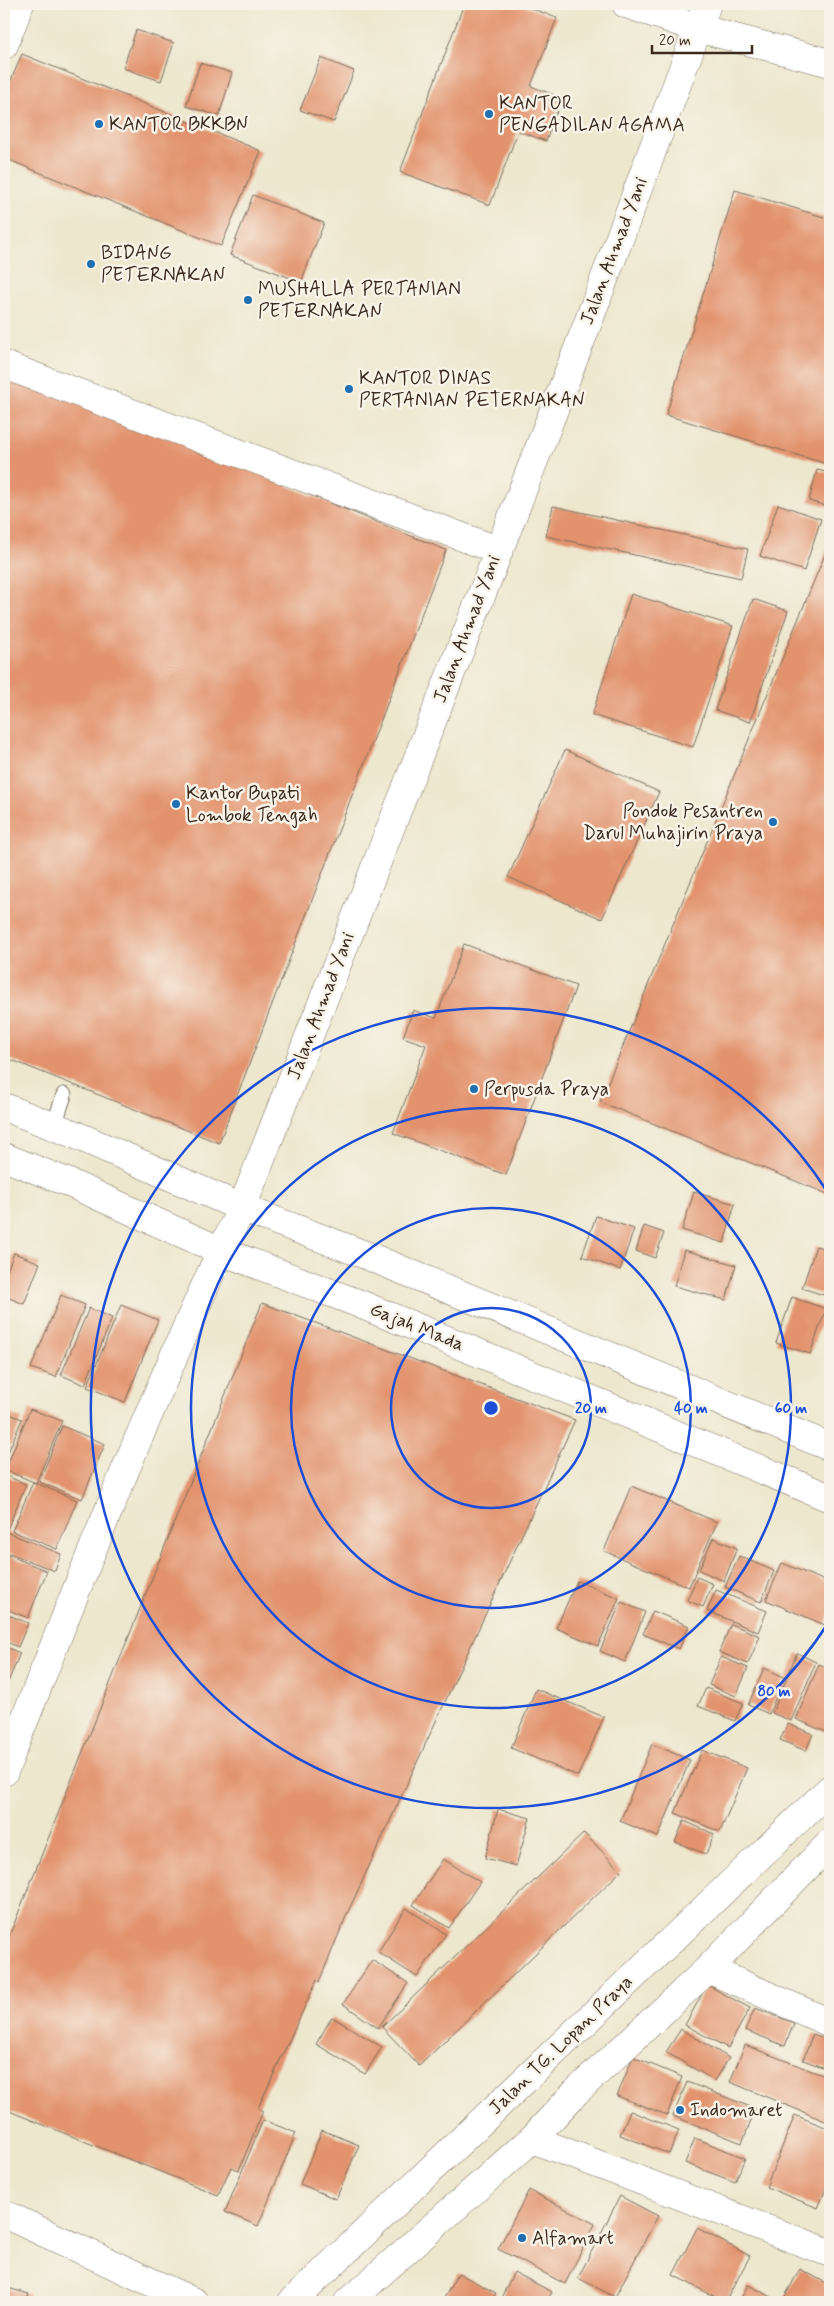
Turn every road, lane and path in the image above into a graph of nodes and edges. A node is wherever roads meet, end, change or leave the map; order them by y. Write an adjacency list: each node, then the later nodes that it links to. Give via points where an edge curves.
1 (20, 4): 4 (main road)
2 (626, 4): 3 (main road)
3 (702, 16): 5 (main road); 7 (main road, Jalan Ahmad Yani, via 589,320)
4 (4, 45)
5 (830, 63)
6 (4, 364): 7 (main road)
7 (497, 550): 12 (main road, Jalan Ahmad Yani)
8 (64, 1095): 10 (lane)
9 (4, 1107): 10 (main road)
10 (54, 1126): 12 (main road)
11 (4, 1157): 13 (main road, Gajah Mada)
12 (242, 1208): 13 (main road, Jalan Ahmad Yani); 14 (main road, via 368,1256)
13 (221, 1251): 15 (main road, Gajah Mada, via 360,1304 505,1372); 16 (main road, Jalan Ahmad Yani, via 177,1347)
14 (830, 1447)
15 (830, 1498)
16 (7, 1757)
17 (830, 1789): 25 (main road, Jalan TG. Lopan Praya)
18 (830, 1843): 19 (main road)
19 (708, 1969): 20 (main road); 21 (main road, via 576,2092)
20 (830, 2024)
21 (532, 2139): 23 (main road); 26 (main road)
22 (4, 2214): 24 (main road)
23 (830, 2253)
24 (194, 2302)
25 (292, 2302)
26 (348, 2302)

